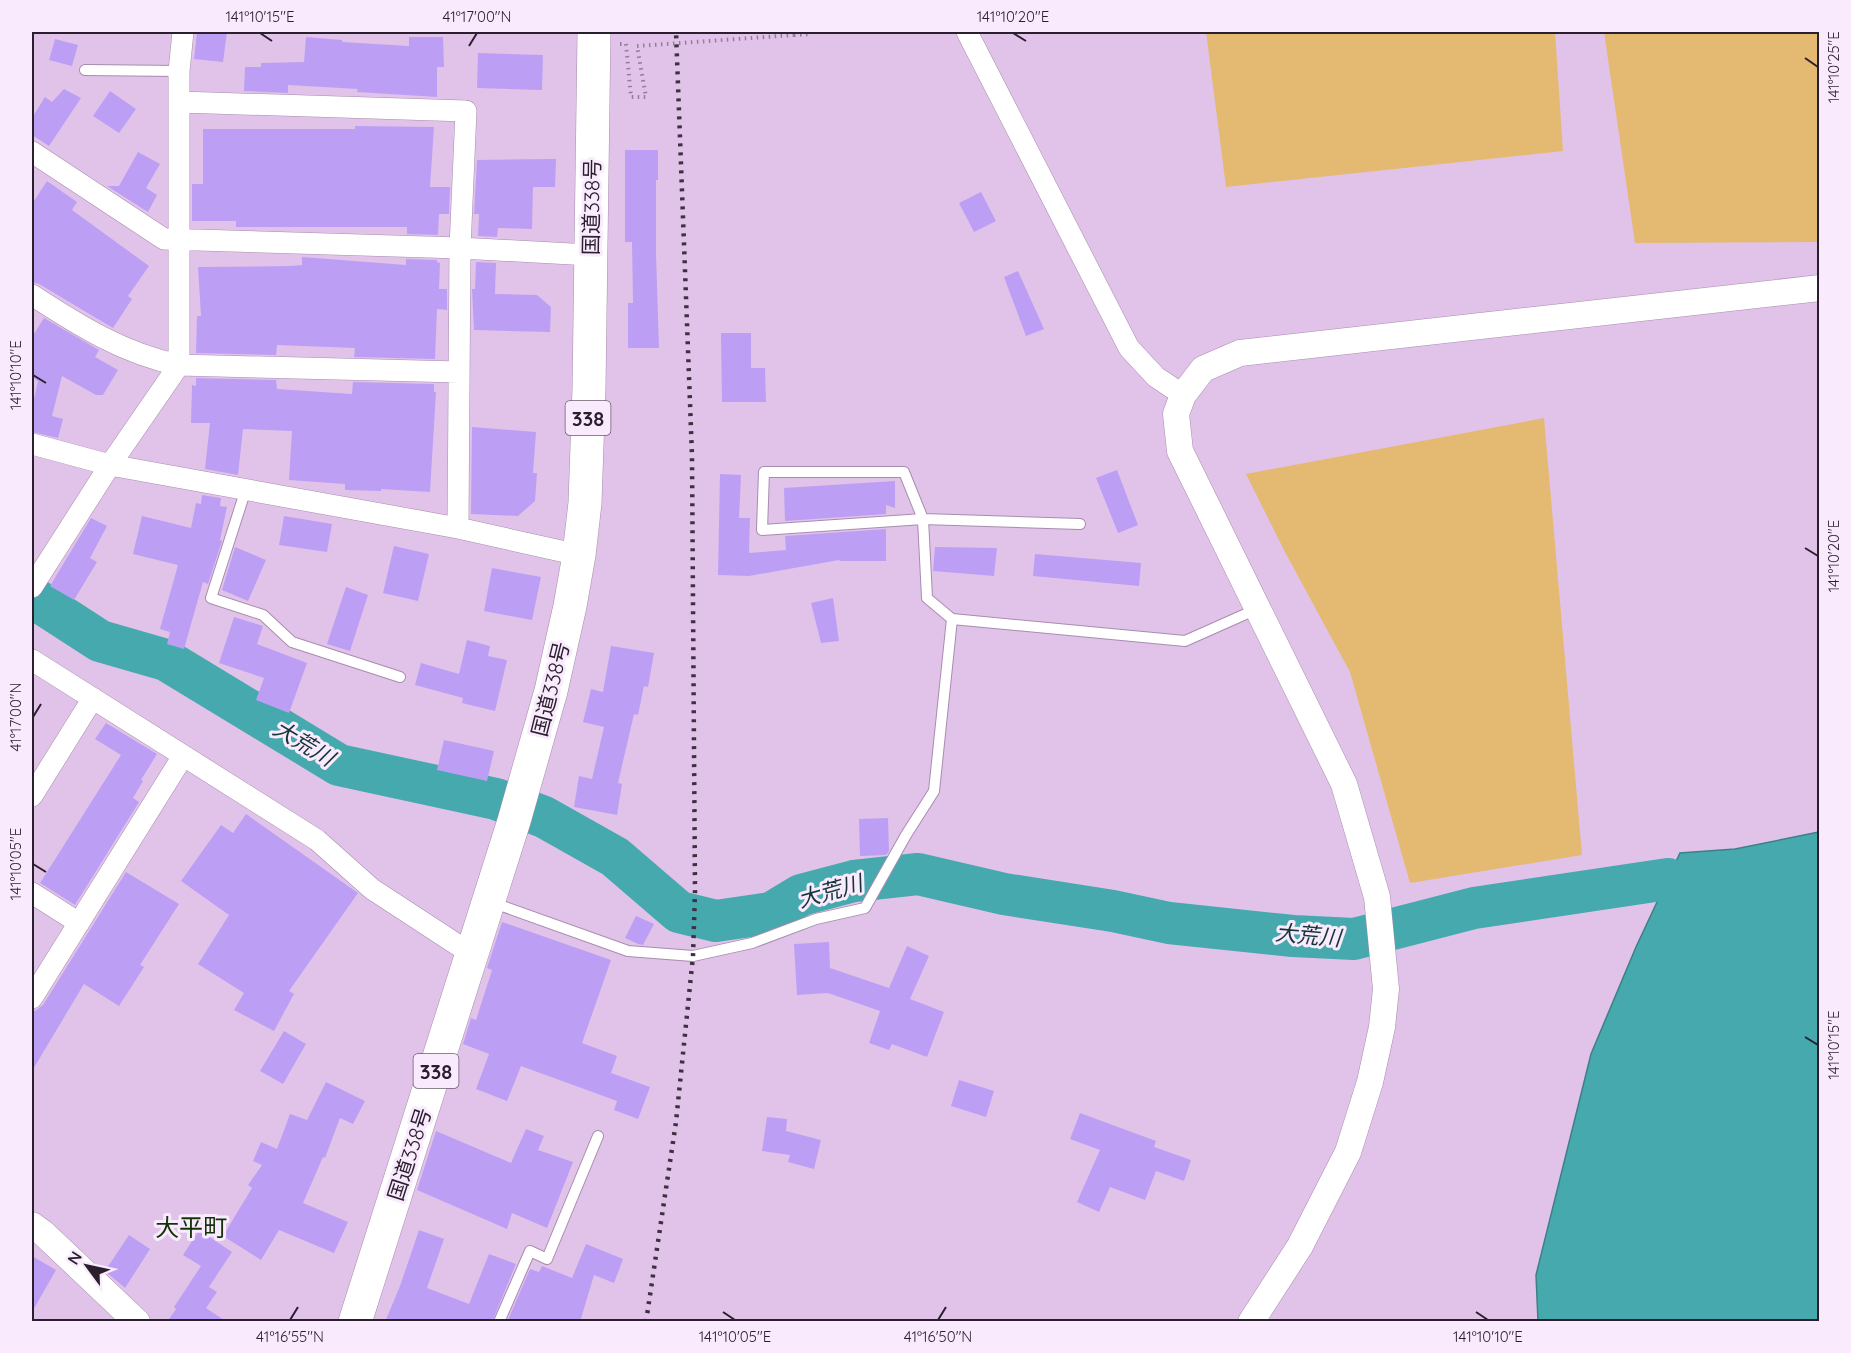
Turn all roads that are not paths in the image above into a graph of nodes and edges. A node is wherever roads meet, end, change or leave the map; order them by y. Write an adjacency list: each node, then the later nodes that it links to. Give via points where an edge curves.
1 (183, 32): 5 (street)
2 (594, 32): 10 (highway, 国道338号 / 338)
3 (967, 32): 15 (street, via 1129,348 1156,377)
4 (85, 70): 5 (lane)
5 (179, 71): 6 (street)
6 (180, 102): 8 (street); 9 (street, via 466,111)
7 (32, 152): 8 (street, via 164,239)
8 (180, 239): 9 (street); 13 (street)
9 (459, 248): 10 (street); 14 (street)
10 (590, 255): 22 (highway, 国道338号 / 338, via 585,503)
11 (1820, 288): 15 (street, via 1240,353 1203,369)
12 (32, 295): 13 (street, via 113,344)
13 (179, 365): 14 (street); 17 (street)
14 (459, 372): 21 (street)
15 (1183, 395): 24 (street, via 1176,414 1180,451)
16 (32, 444): 17 (street)
17 (110, 465): 18 (street); 23 (street)
18 (246, 489): 21 (street); 27 (lane, via 211,598 263,615 292,642)
19 (923, 519): 19 (lane, via 762,530 764,472 904,472); 20 (lane); 25 (lane, via 927,598)
20 (1080, 524)
21 (458, 528): 22 (street)
22 (579, 555): 32 (highway, 国道338号 / 338, via 551,691)
23 (32, 586)
24 (1257, 609): 25 (lane, via 1185,641); 41 (street, via 1344,784 1377,897 1386,989 1373,1071 1348,1152 1300,1246)
25 (952, 619): 32 (lane, via 934,791 865,908 816,919 752,943 693,956 628,951)
26 (32, 660): 28 (street)
27 (400, 677)
28 (93, 698): 29 (street); 30 (street)
29 (183, 756): 33 (street); 34 (street, via 317,840 372,889)
30 (32, 796)
31 (32, 893): 33 (street)
32 (489, 902): 34 (highway, 国道338号 / 338)
33 (79, 923): 35 (street)
34 (472, 955): 39 (highway, 国道338号 / 338)
35 (32, 998)
36 (598, 1136): 40 (lane, via 547,1259 530,1251)
37 (32, 1225): 38 (street)
38 (136, 1322)
39 (355, 1322)
40 (499, 1322)
41 (1251, 1322)

